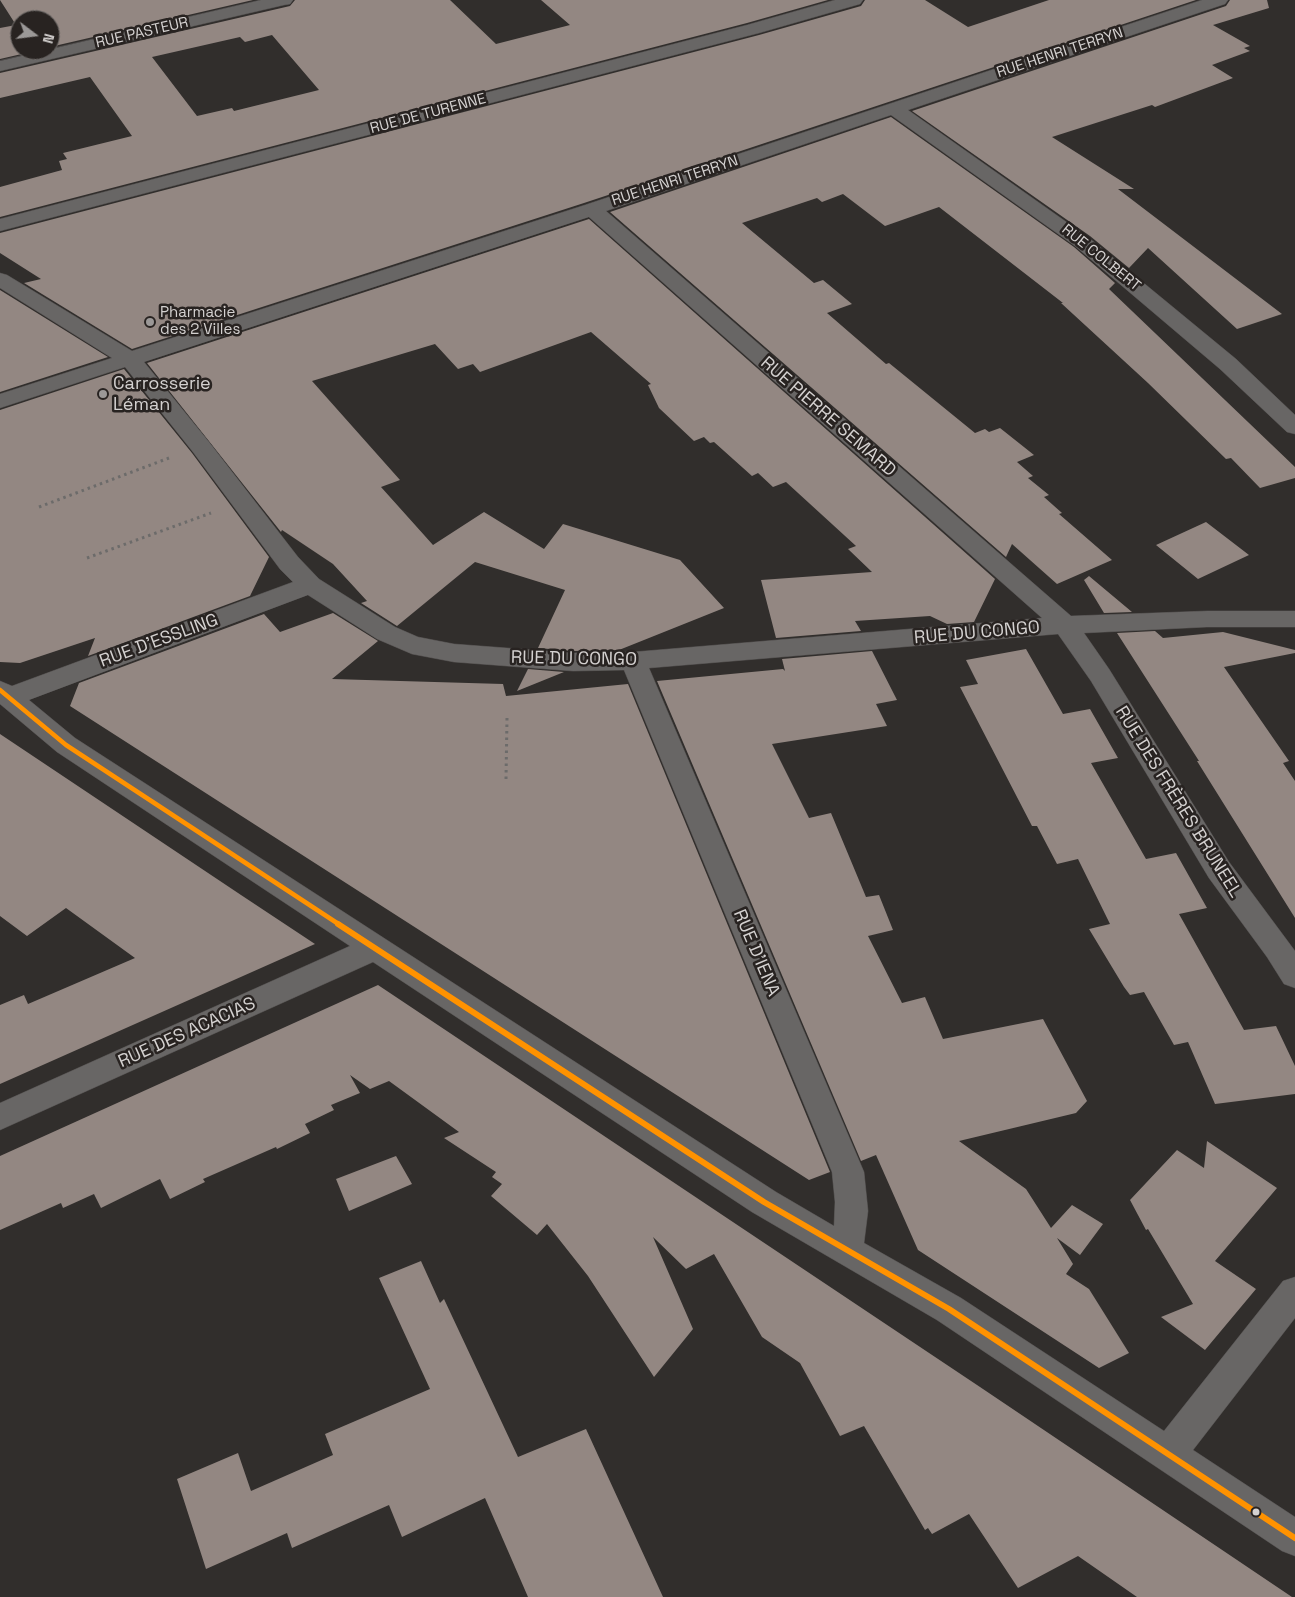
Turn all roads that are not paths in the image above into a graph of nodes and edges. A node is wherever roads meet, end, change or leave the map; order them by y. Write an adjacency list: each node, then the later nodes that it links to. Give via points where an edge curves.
1 (284, 0): 4 (street, RUE PASTEUR)
2 (854, 0): 7 (street, RUE DE TURENNE)
3 (1219, 0): 5 (street, RUE HENRI TERRYN)
4 (0, 66)
5 (893, 108): 6 (street, RUE HENRI TERRYN); 11 (street, RUE COLBERT, via 1082,242 1228,364)
6 (592, 209): 9 (street, RUE HENRI TERRYN); 14 (street, RUE PIERRE SEMARD)
7 (0, 226)
8 (0, 279): 9 (street, RUE DU CONGO)
9 (131, 360): 10 (street, RUE HENRI TERRYN); 12 (street, RUE DU CONGO, via 289,563)
10 (0, 402)
11 (1295, 426)
12 (310, 585): 15 (street, RUE DU CONGO, via 391,636 431,650 477,656); 16 (street, RUE D'ESSLING)
13 (1295, 619): 14 (street, RUE DU CONGO, via 1206,619)
14 (1065, 626): 15 (street, RUE DU CONGO); 18 (street, RUE DES FRÈRES BRUNEEL, via 1100,674 1237,898 1284,957)
15 (633, 661): 20 (street, RUE D'IENA, via 848,1172 853,1204 852,1227)
16 (4, 694): 17 (street, via 66,745)
17 (375, 948): 19 (street, RUE DES ACACIAS); 20 (street, via 764,1202)
18 (1295, 976)
19 (0, 1118)
20 (846, 1249): 22 (street, via 949,1309)
21 (1295, 1292): 22 (street)
22 (1168, 1453): 23 (street)
23 (1295, 1538)

